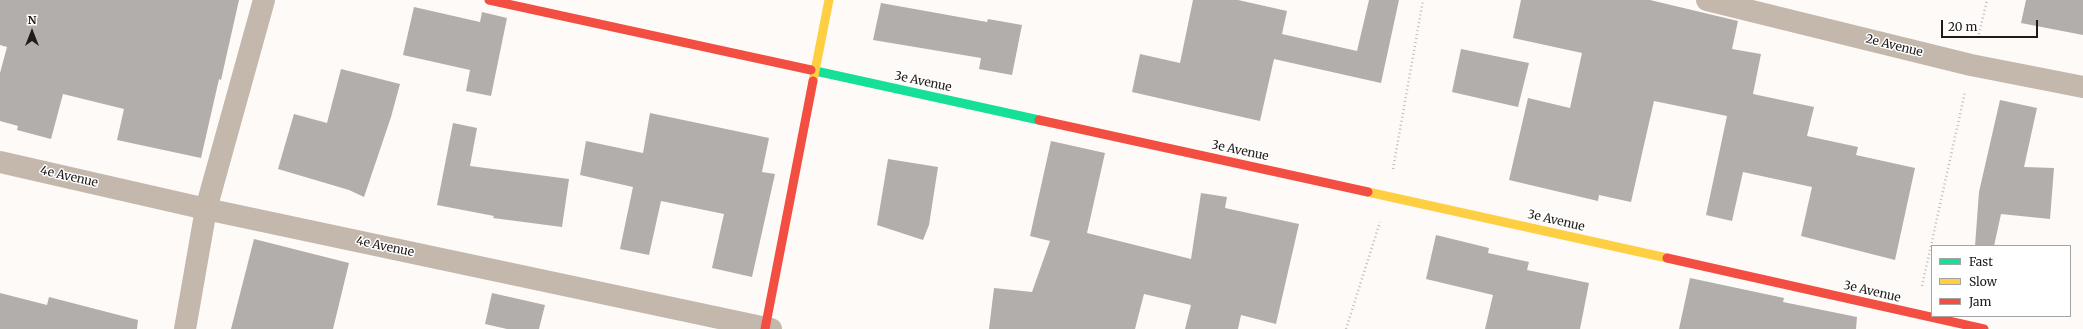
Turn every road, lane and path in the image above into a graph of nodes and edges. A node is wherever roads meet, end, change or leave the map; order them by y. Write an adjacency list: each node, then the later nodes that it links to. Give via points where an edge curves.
1 (264, 0): 10 (street)
2 (490, 0): 7 (street, 3e Avenue)
3 (829, 0): 7 (street)
4 (1707, 0): 6 (street, 2e Avenue)
5 (1987, 0): 6 (path)
6 (1971, 65): 8 (street, 2e Avenue); 11 (path)
7 (815, 70): 13 (street, 3e Avenue); 14 (street)
8 (2083, 87)
9 (0, 162): 10 (street, 4e Avenue)
10 (206, 208): 14 (street, 4e Avenue); 15 (street)
11 (1931, 245)
12 (1931, 246): 13 (path)
13 (1916, 314): 16 (street, 3e Avenue)
14 (767, 328)
15 (185, 329)
16 (1984, 329)

